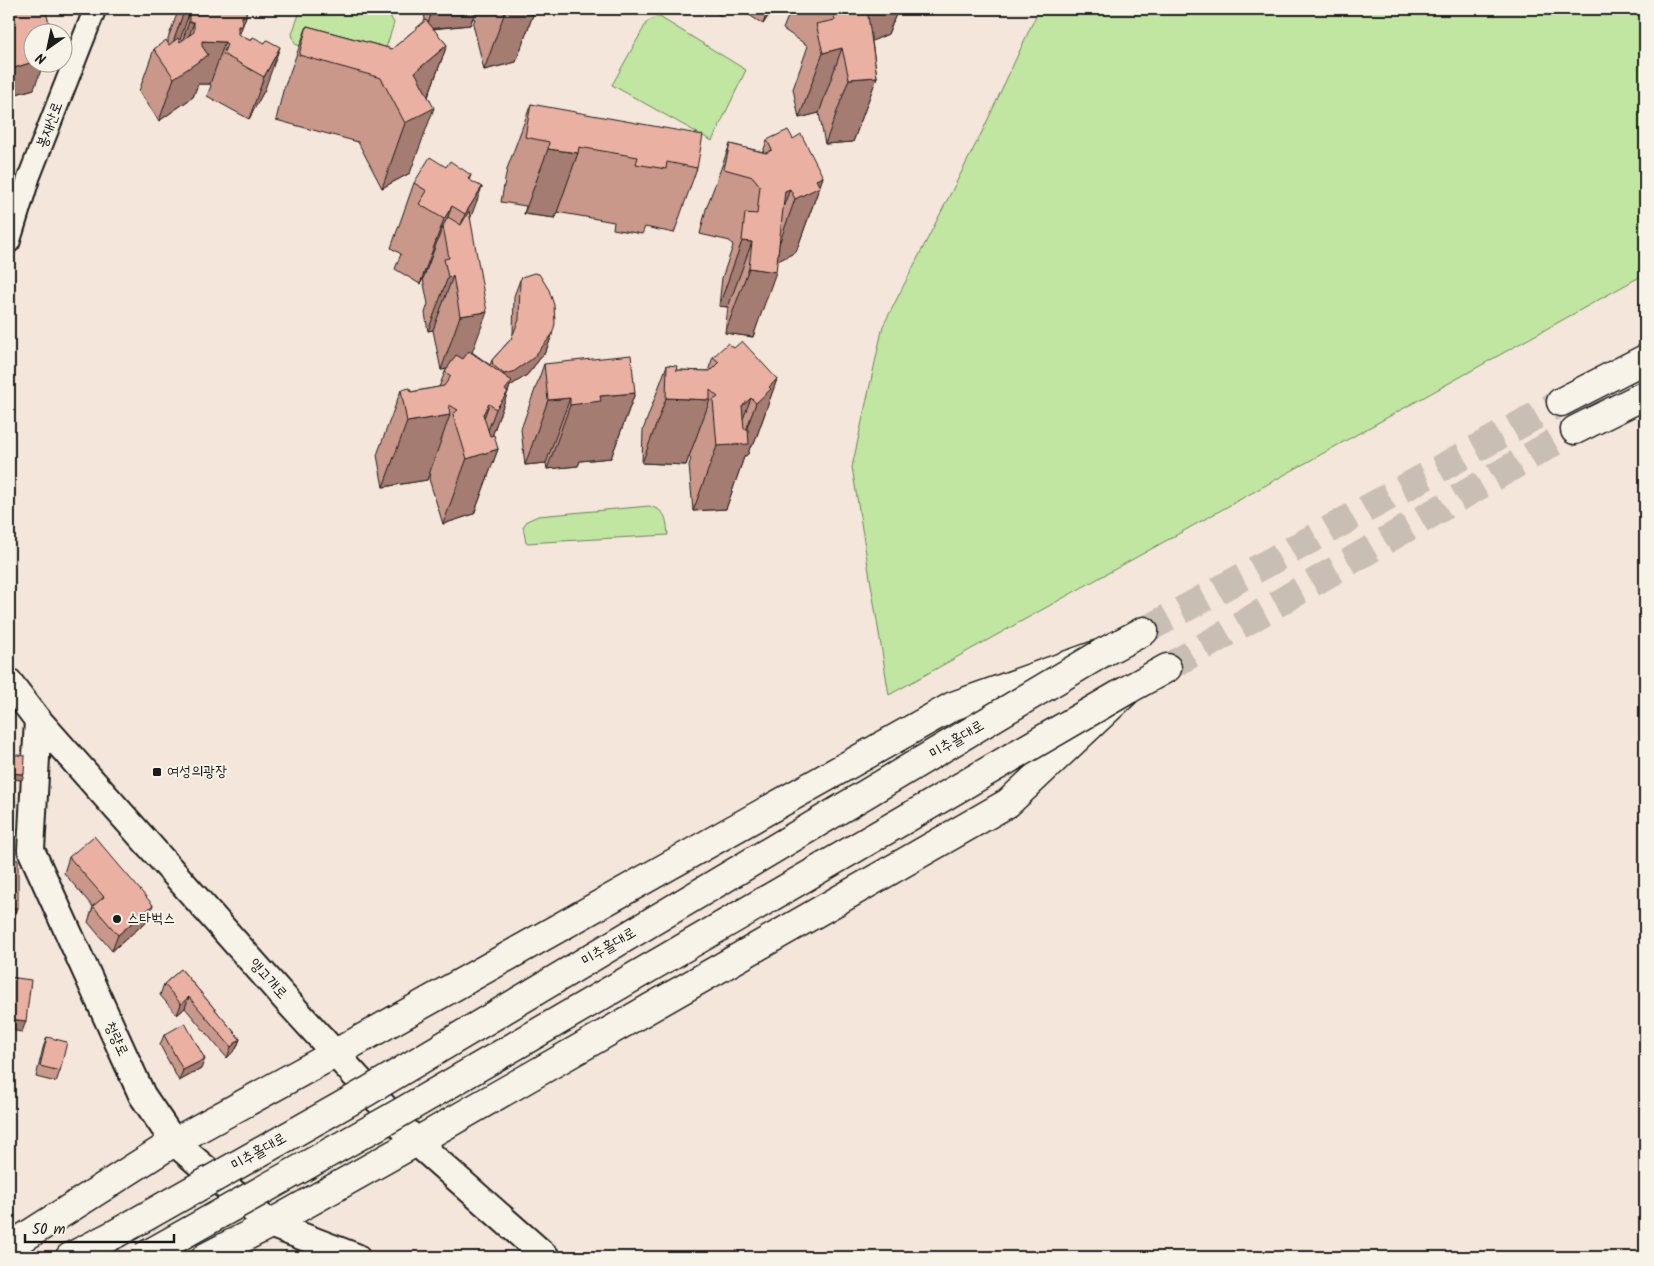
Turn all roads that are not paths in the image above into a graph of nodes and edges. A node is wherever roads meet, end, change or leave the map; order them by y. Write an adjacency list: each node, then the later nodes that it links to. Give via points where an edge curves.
1 (95, 9): 2 (street, 봉재산로, via 29,177)
2 (9, 242)
3 (1645, 360): 5 (main road)
4 (1645, 395): 6 (main road)
5 (1561, 402)
6 (1575, 430)
7 (1144, 631): 8 (main road, 미추홀대로)
8 (1102, 653): 13 (main road, via 952,706); 18 (main road, 미추홀대로, bridge, via 368,1091)
9 (1167, 668): 11 (main road)
10 (9, 682): 12 (street, 앵고개로)
11 (1129, 689): 15 (main road, via 1008,804); 19 (main road, bridge, via 400,1113)
12 (38, 720): 13 (street, 앵고개로); 14 (street, 청량로, via 31,850 142,1095)
13 (336, 1053): 14 (main road); 15 (street, 앵고개로)
14 (174, 1142): 16 (street, 청량로); 17 (main road)
15 (416, 1142): 16 (main road); 22 (street, 앵고개로)
16 (270, 1224): 20 (main road); 21 (street, 청량로)
17 (9, 1247)
18 (70, 1257)
19 (143, 1257)
20 (206, 1257)
21 (356, 1257)
22 (546, 1257)

